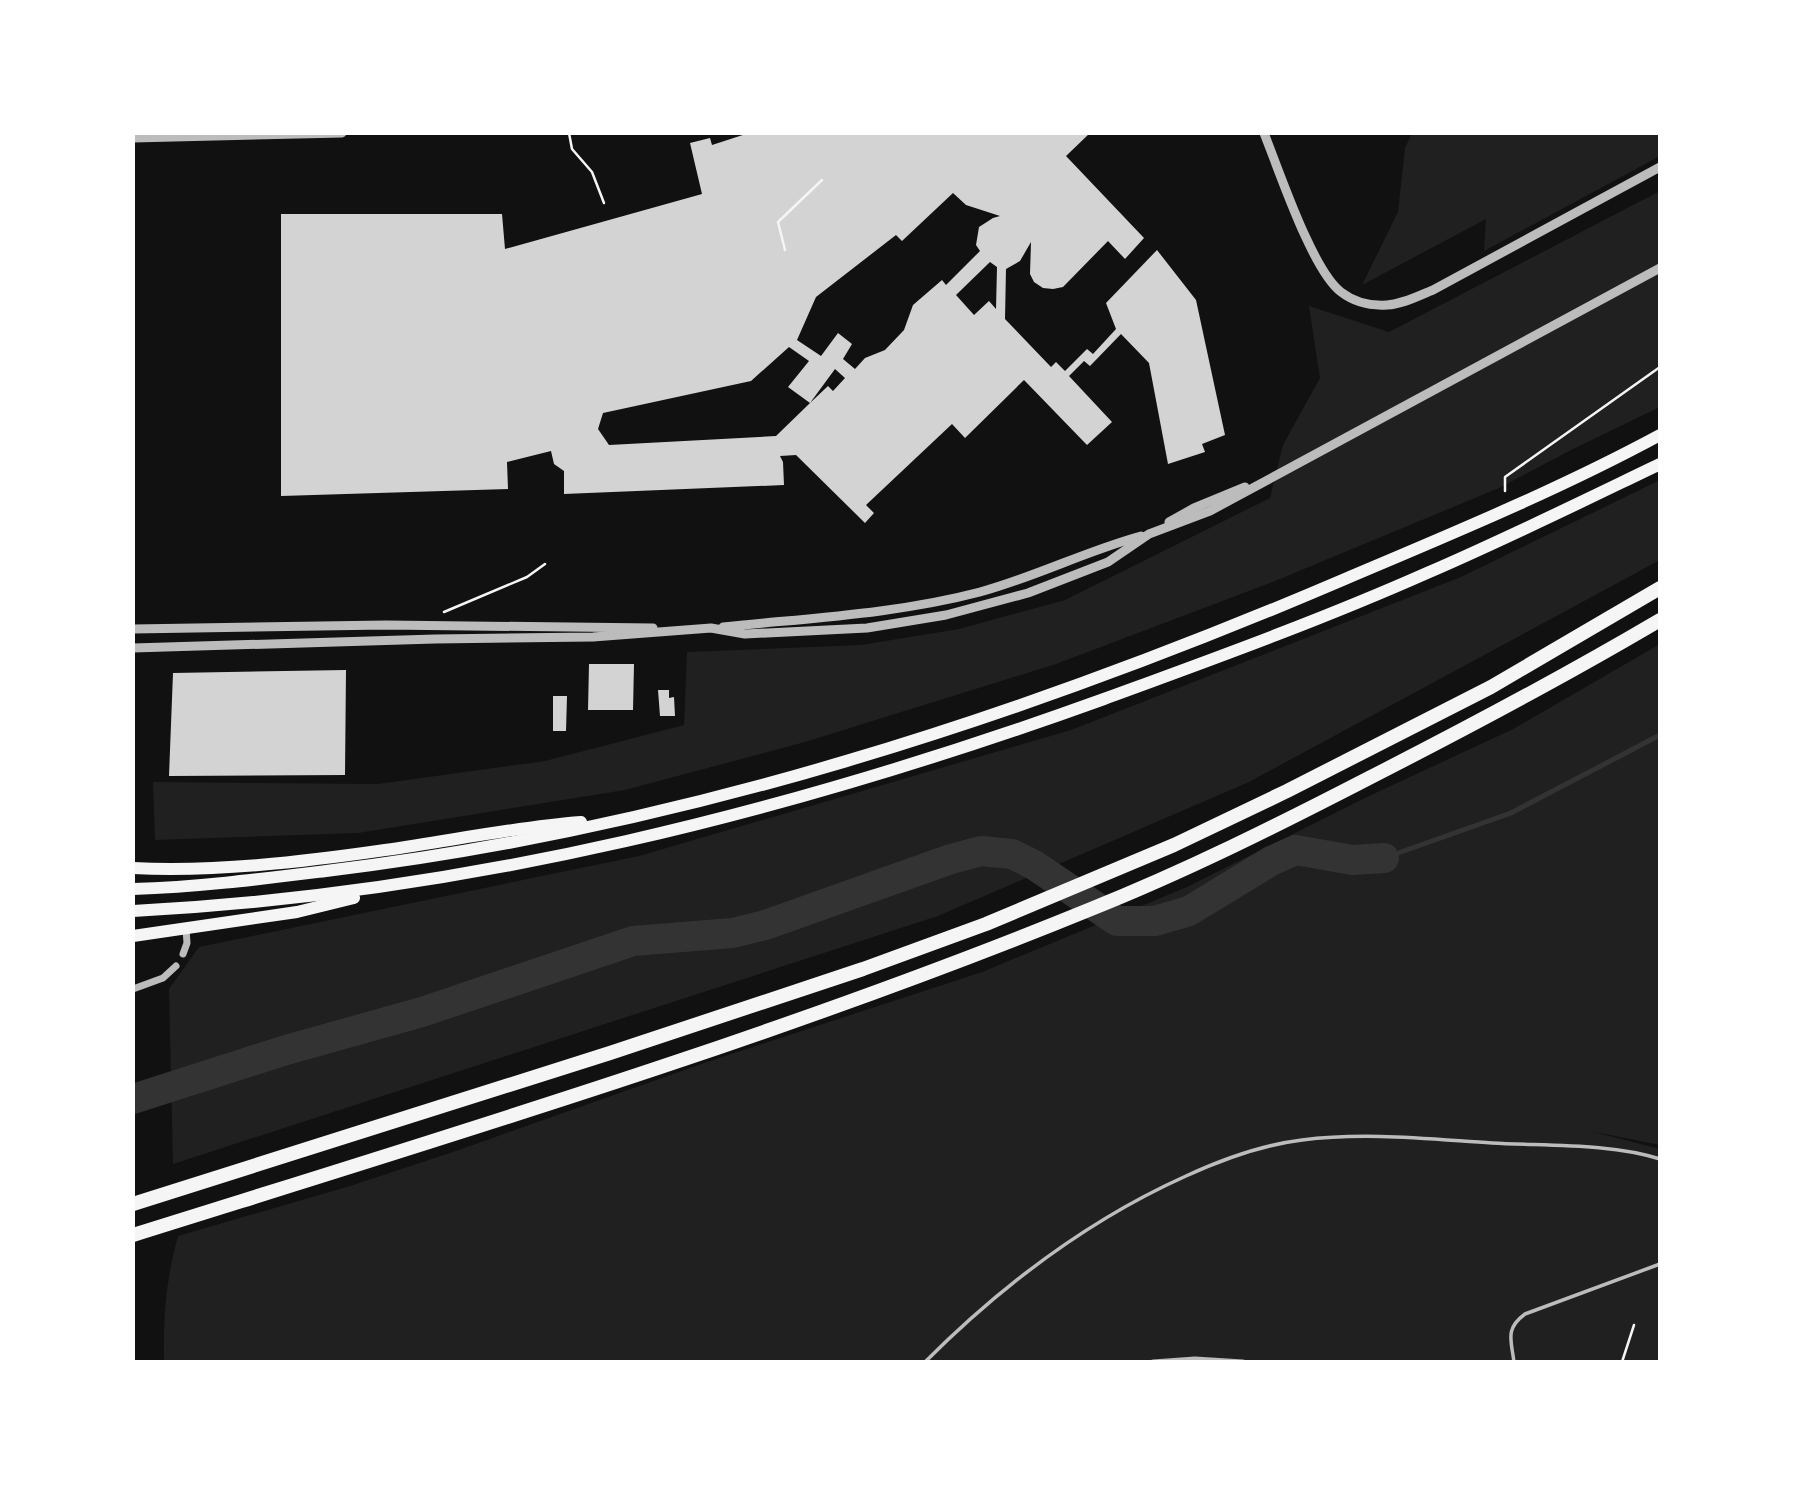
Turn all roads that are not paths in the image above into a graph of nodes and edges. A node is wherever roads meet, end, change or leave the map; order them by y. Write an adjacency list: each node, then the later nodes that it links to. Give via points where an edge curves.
1 (342, 133): 3 (street)
2 (1264, 133): 4 (street, via 1323,271 1340,292 1376,305 1402,303 1433,290)
3 (133, 138)
4 (1660, 167)
5 (1660, 268): 8 (street, via 1294,465 1194,508)
6 (1660, 436): 14 (highway, via 1385,562 1101,677 866,754)
7 (1660, 464): 16 (highway, via 1427,573 1256,644 1036,723 851,783 688,828)
8 (1149, 534): 11 (street, via 1010,583 916,606); 11 (street, via 1108,562 1028,593 946,615 831,631 745,634)
9 (1660, 588): 25 (highway, via 1491,687 1324,772 1174,845 986,924 610,1053)
10 (1660, 620): 26 (highway, via 1465,729 1269,829 1001,944 695,1057)
11 (711, 628): 12 (street, via 386,625); 13 (street, via 593,637)
12 (133, 629)
13 (133, 648)
14 (629, 819): 15 (highway, via 545,825 311,860); 17 (highway, via 416,859 222,884)
15 (133, 868)
16 (409, 884): 18 (highway, via 261,902); 19 (highway, via 297,912)
17 (133, 889)
18 (133, 911)
19 (186, 929): 20 (highway); 21 (street)
20 (133, 936)
21 (183, 954)
22 (176, 966): 23 (street, via 163,978)
23 (133, 989)
24 (1660, 1159): 28 (lane, via 1616,1150 1379,1135 1301,1140 1242,1153 1128,1204 1055,1251 993,1298)
25 (133, 1204)
26 (133, 1237)
27 (1660, 1264): 31 (lane, via 1525,1314 1510,1329)
28 (925, 1362)
29 (1153, 1362): 30 (street)
30 (1243, 1362)
31 (1514, 1362)

